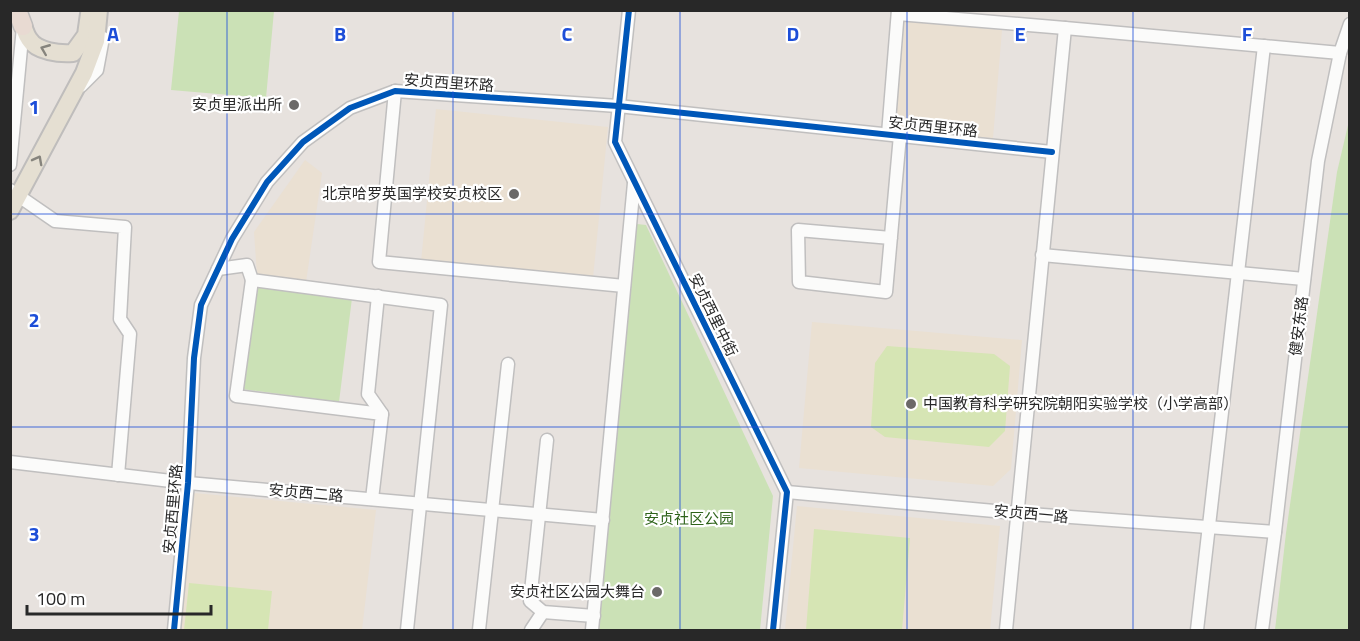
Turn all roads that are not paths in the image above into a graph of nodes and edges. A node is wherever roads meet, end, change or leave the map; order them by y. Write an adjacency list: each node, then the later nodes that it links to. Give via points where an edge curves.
1 (90, 10): 6 (main road, one-way to 6, via 86,35 73,53 58,54 30,42)
2 (99, 10): 12 (main road, via 96,41)
3 (107, 10): 12 (street, via 97,70)
4 (629, 10): 13 (street, 安贞西里中街)
5 (898, 13): 8 (street); 14 (street)
6 (21, 16): 16 (street)
7 (1350, 24): 10 (street, 健安东路)
8 (1065, 28): 9 (street); 15 (street)
9 (1264, 46): 10 (street); 22 (street)
10 (1340, 53): 23 (street, 健安东路, via 1318,161)
11 (395, 91): 13 (street, 安贞西里环路); 21 (street, 安贞西里环路, via 350,108 303,142 267,182); 25 (street, via 379,262)
12 (74, 93): 18 (main road, one-way to 12)
13 (618, 106): 14 (street, 安贞西里环路); 17 (street, 安贞西里中街, via 615,142)
14 (894, 134): 15 (street, 安贞西里环路); 19 (street)
15 (1052, 152): 20 (street)
16 (10, 165)
17 (634, 182): 25 (street); 33 (street, 安贞西里中街)
18 (13, 200): 31 (street, via 55,222 125,227 120,319 130,334)
19 (891, 238): 19 (street, via 886,292 799,282 798,230)
20 (1042, 255): 22 (street); 35 (street)
21 (218, 269): 24 (street, via 247,265); 32 (street, 安贞西里环路, via 201,305 194,358)
22 (1238, 273): 23 (street); 37 (street)
23 (1305, 279): 38 (street, 健安东路)
24 (252, 280): 26 (street); 28 (street, via 236,396)
25 (624, 286): 36 (street)
26 (378, 296): 28 (street, via 368,394); 42 (street, via 441,305)
27 (508, 364): 43 (street)
28 (382, 414): 34 (street)
29 (548, 440): 39 (street, via 530,601)
30 (10, 462): 31 (street, 安贞西二路)
31 (118, 475): 32 (street, 安贞西二路)
32 (188, 483): 34 (street, 安贞西二路); 41 (street, 安贞西里环路)
33 (787, 492): 35 (street, 安贞西一路); 46 (street)
34 (372, 499): 36 (street, 安贞西二路)
35 (1017, 513): 37 (street, 安贞西一路); 47 (street)
36 (603, 520): 40 (street)
37 (1209, 527): 38 (street, 安贞西一路); 48 (street)
38 (1275, 532): 49 (street, 健安东路)
39 (543, 612): 40 (street); 44 (street)
40 (594, 616): 45 (street)
41 (174, 630)
42 (407, 630)
43 (479, 630)
44 (531, 630)
45 (592, 630)
46 (773, 630)
47 (1006, 630)
48 (1197, 630)
49 (1262, 630)

